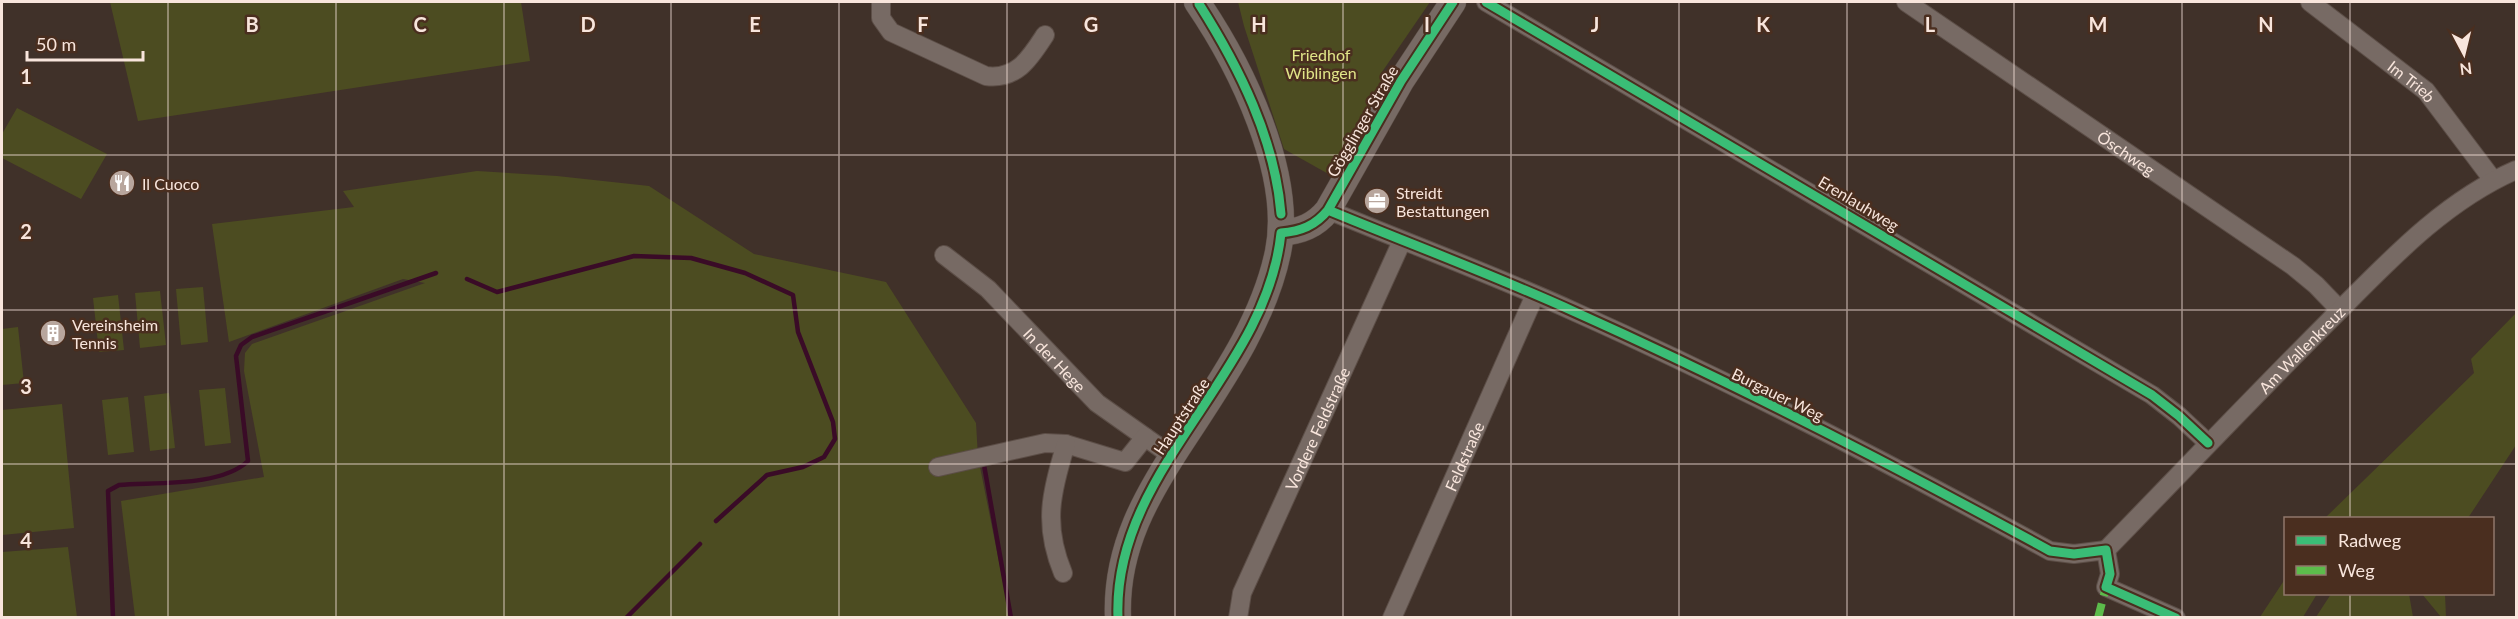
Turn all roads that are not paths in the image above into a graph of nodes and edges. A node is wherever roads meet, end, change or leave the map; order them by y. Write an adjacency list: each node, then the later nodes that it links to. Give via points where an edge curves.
1 (881, 2): 7 (street, via 881,18 891,32 986,76 1000,78 1020,69)
2 (1197, 2): 11 (main road, via 1232,61 1263,133 1273,166)
3 (1453, 2): 10 (main road, Gögglinger Straße, via 1401,81)
4 (1486, 2): 17 (street, Erenlauhweg, via 2152,395)
5 (1906, 2): 15 (street, Öschweg, via 2293,266)
6 (2310, 2): 9 (street, Im Trieb, via 2426,91)
7 (1045, 35)
8 (2517, 170): 9 (street, Am Wallenkreuz)
9 (2493, 180): 15 (street, Am Wallenkreuz, via 2413,238)
10 (1328, 210): 11 (main road, Gögglinger Straße, via 1306,228); 12 (street, Burgauer Weg)
11 (1281, 223): 19 (main road, Hauptstraße, via 1272,275 1251,326)
12 (1402, 241): 14 (street, Burgauer Weg); 24 (street, Vordere Feldstraße, via 1246,584)
13 (944, 255): 16 (street, In der Hege, via 988,290 1097,403)
14 (1535, 295): 21 (street, Burgauer Weg, via 1861,451 2050,552); 25 (street, Feldstraße)
15 (2340, 310): 17 (street, Am Wallenkreuz)
16 (1145, 437): 18 (street, via 1125,462); 19 (street, In der Hege)
17 (2208, 443): 21 (street, Am Wallenkreuz)
18 (1066, 444): 20 (street, via 1022,447); 22 (street, via 1052,489 1050,519 1053,548)
19 (1172, 456): 23 (main road, Hauptstraße, via 1129,537 1119,580)
20 (938, 467)
21 (2106, 550): 26 (street, via 2110,574 2106,587)
22 (1063, 573)
23 (1118, 618)
24 (1238, 618)
25 (1392, 618)
26 (2176, 618)

